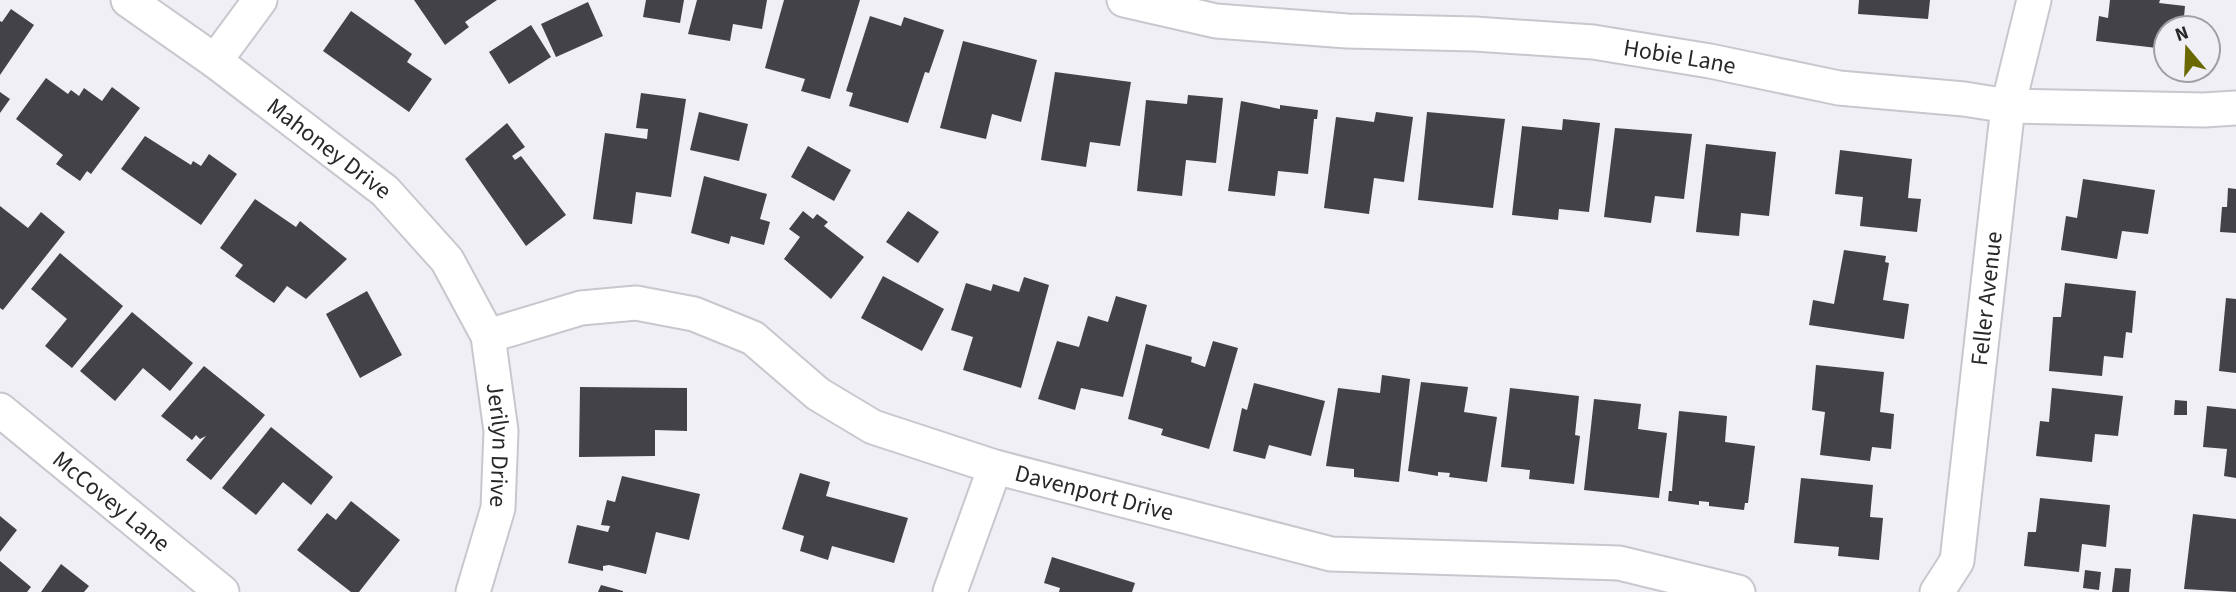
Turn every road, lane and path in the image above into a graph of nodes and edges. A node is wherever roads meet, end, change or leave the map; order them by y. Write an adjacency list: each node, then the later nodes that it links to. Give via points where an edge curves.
1 (128, 0): 5 (street, Mahoney Drive)
2 (260, 0): 5 (street)
3 (1124, 0): 6 (street, Hobie Lane, via 1216,20 1594,42 1839,88)
4 (2034, 0): 6 (street, Feller Avenue)
5 (215, 61): 8 (street, Mahoney Drive, via 385,191 447,260)
6 (2008, 106): 7 (street, Hobie Lane); 15 (street, Feller Avenue, via 1957,561)
7 (2236, 108)
8 (488, 336): 10 (street, Davenport Drive, via 582,308 636,303 694,314 753,338 818,394 873,427); 12 (street, Jerilyn Drive, via 501,430 498,509)
9 (0, 410): 11 (street, McCovey Lane)
10 (995, 467): 13 (street); 14 (street, Davenport Drive, via 1331,554 1619,563)
11 (222, 592)
12 (473, 592)
13 (950, 592)
14 (1738, 592)
15 (1937, 592)

